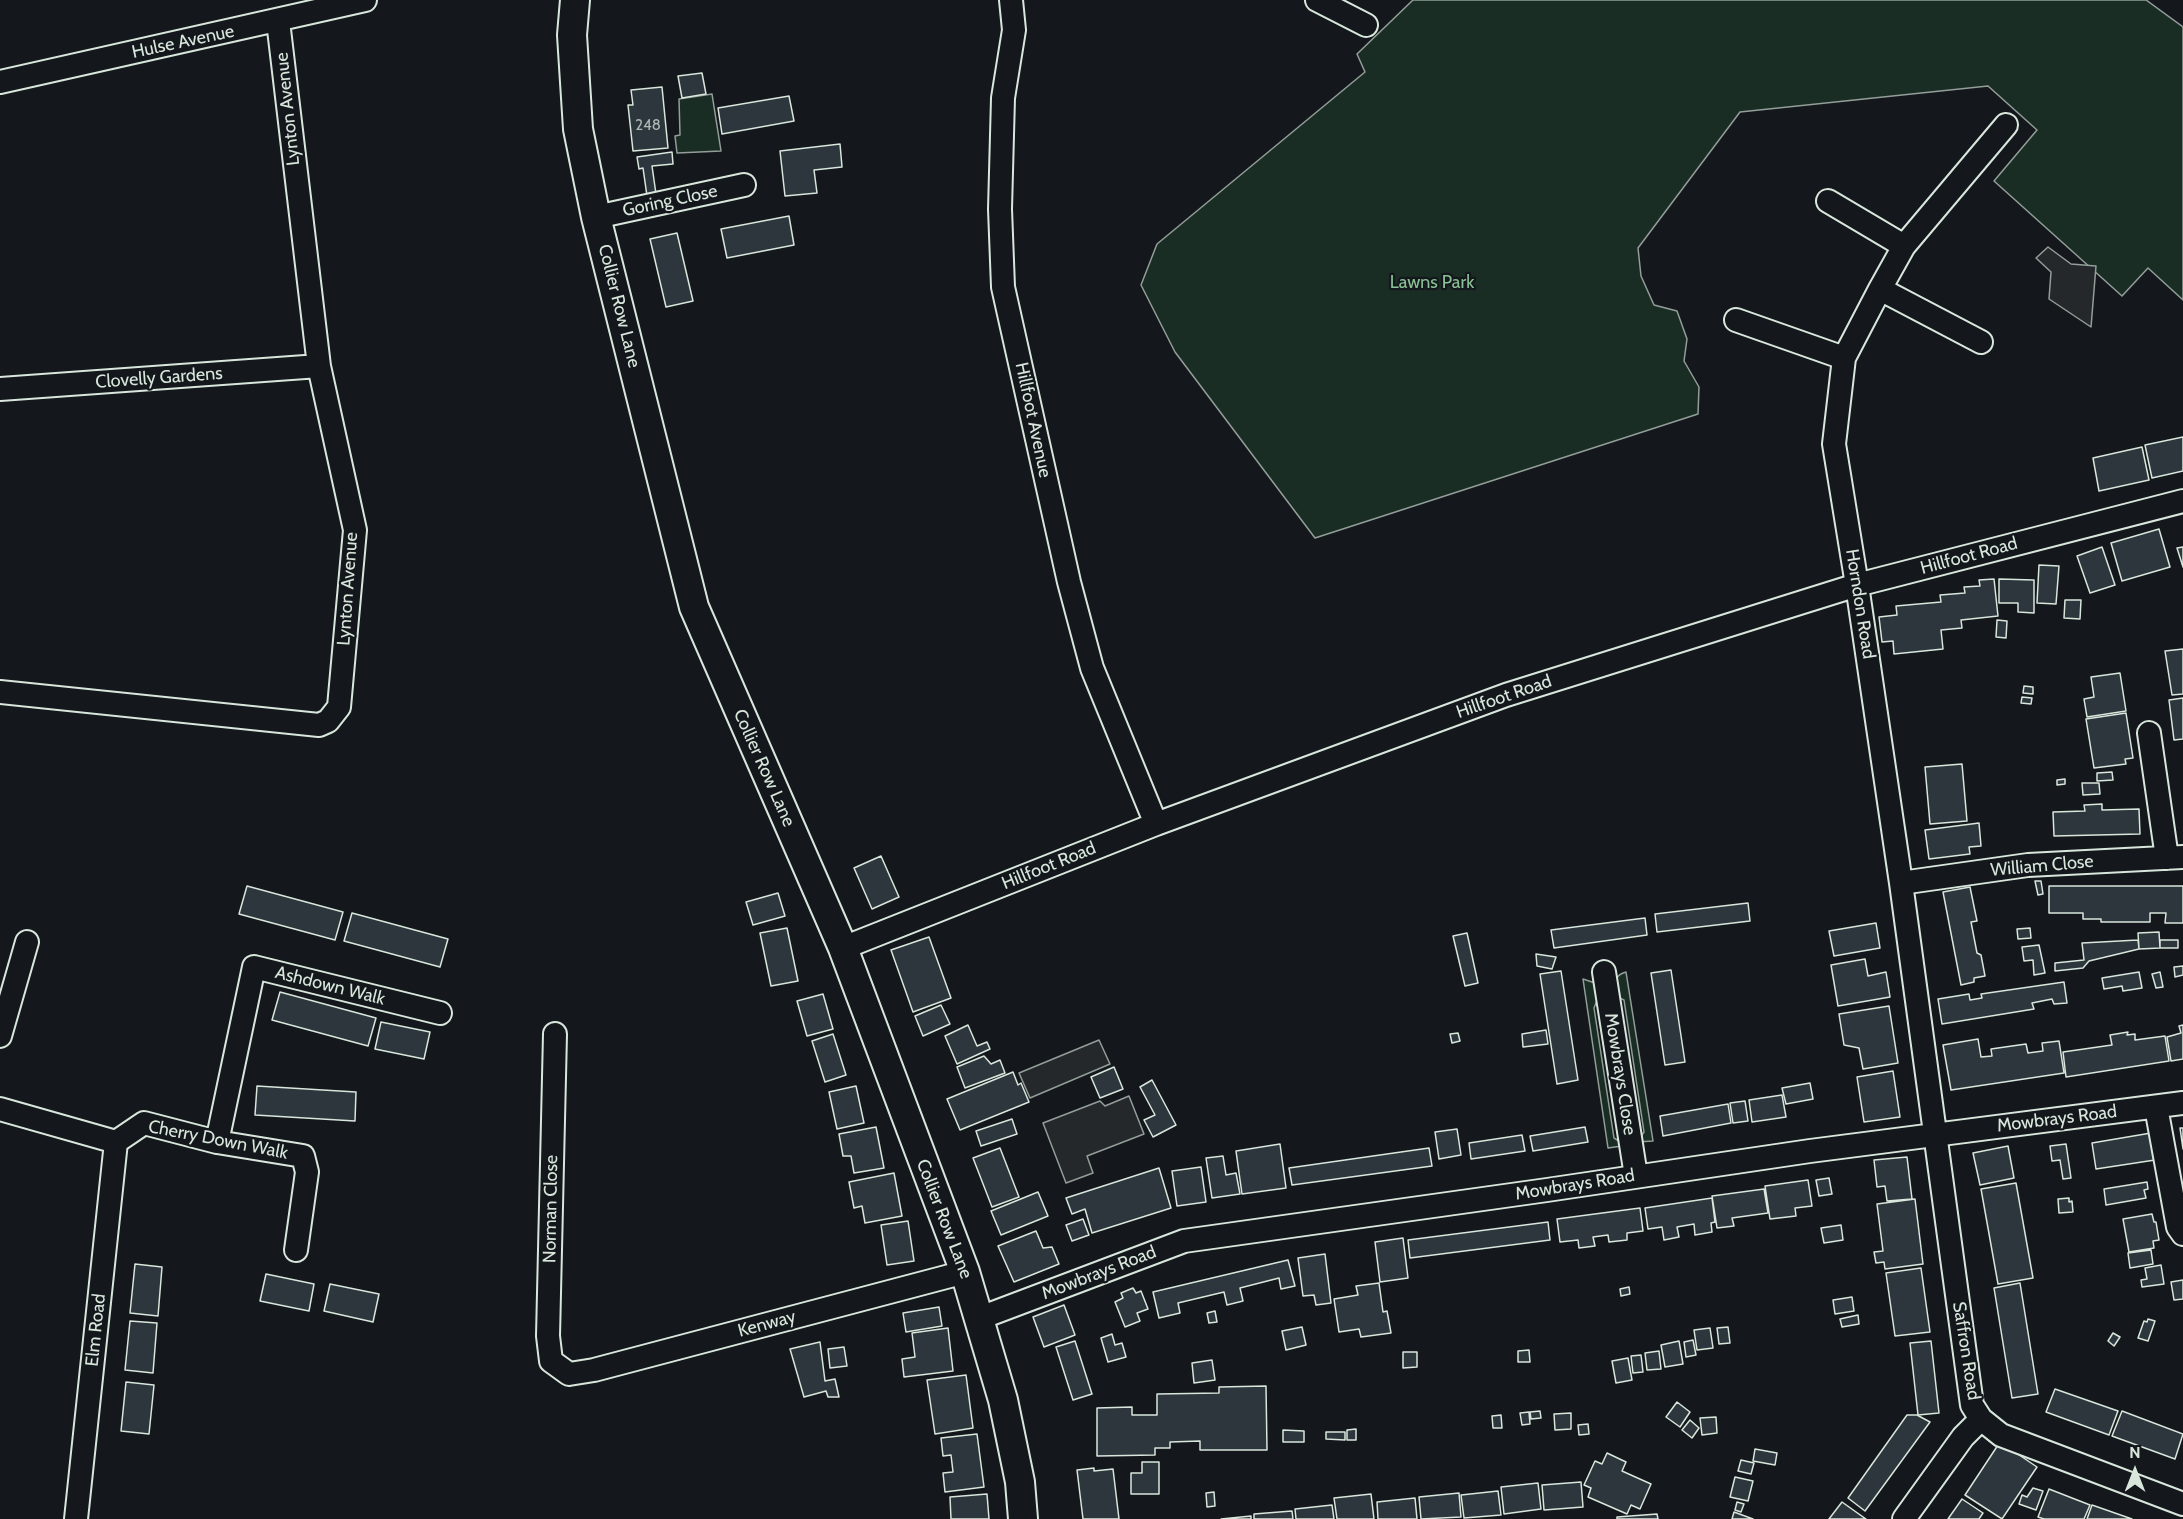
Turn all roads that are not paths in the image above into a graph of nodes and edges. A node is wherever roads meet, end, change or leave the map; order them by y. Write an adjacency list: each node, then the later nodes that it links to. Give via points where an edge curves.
1 (365, 0): 5 (street, Hulse Avenue)
2 (575, 0): 11 (main road, Collier Row Lane, via 572,35 578,129)
3 (1011, 0): 23 (street, Hillfoot Avenue, via 1014,30 1003,98 1000,187 1003,286 1092,668)
4 (1317, 0): 6 (street)
5 (278, 21): 7 (street, Hulse Avenue); 17 (street, Lynton Avenue)
6 (1366, 25)
7 (0, 82)
8 (2006, 124): 12 (street, Horndon Road)
9 (744, 185): 11 (street, Goring Close)
10 (1828, 201): 12 (street)
11 (596, 217): 27 (main road, Collier Row Lane, via 694,607)
12 (1904, 246): 13 (street, Horndon Road)
13 (1880, 289): 15 (street); 16 (street, Horndon Road)
14 (1736, 320): 16 (street)
15 (1981, 342)
16 (1844, 358): 20 (street, Horndon Road, via 1834,444)
17 (318, 366): 18 (street, Clovelly Gardens); 21 (street, Lynton Avenue, via 355,531 339,707 328,721 319,725)
18 (0, 389)
19 (2183, 501): 20 (street, Hillfoot Road)
20 (1857, 585): 23 (street, Hillfoot Road, via 1506,695); 25 (street, Horndon Road)
21 (0, 692)
22 (2149, 733): 24 (street)
23 (1156, 824): 27 (street, Hillfoot Road)
24 (2175, 857): 25 (street, William Close, via 2028,865)
25 (1901, 883): 35 (street, Horndon Road)
26 (27, 942): 31 (street)
27 (843, 948): 41 (main road, Collier Row Lane)
28 (1605, 972): 38 (street, Mowbrays Close)
29 (440, 1013): 37 (street, Ashdown Walk, via 254,967)
30 (555, 1034): 43 (street, Norman Close, via 548,1336 551,1361)
31 (0, 1036)
32 (2183, 1103): 33 (street, Mowbrays Road)
33 (2156, 1107): 35 (street, Mowbrays Road); 39 (street, via 2178,1227)
34 (0, 1109): 36 (street)
35 (1935, 1133): 38 (street, Mowbrays Road); 44 (street, Saffron Road, via 1972,1405)
36 (116, 1142): 37 (street, Cherry Down Walk, via 144,1123); 46 (street, Elm Road)
37 (217, 1142): 40 (street, Cherry Down Walk, via 303,1156 307,1172)
38 (1636, 1176): 42 (street, Mowbrays Road, via 1184,1241)
39 (2183, 1234)
40 (296, 1250)
41 (965, 1272): 42 (main road, Collier Row Lane); 43 (street, Kenway)
42 (980, 1318): 47 (main road, Collier Row Lane, via 1003,1400 1020,1482)
43 (569, 1374)
44 (1981, 1419): 45 (street, Saffron Road, via 2001,1435); 48 (street)
45 (2183, 1504)
46 (76, 1519)
47 (1023, 1519)
48 (1904, 1519)

